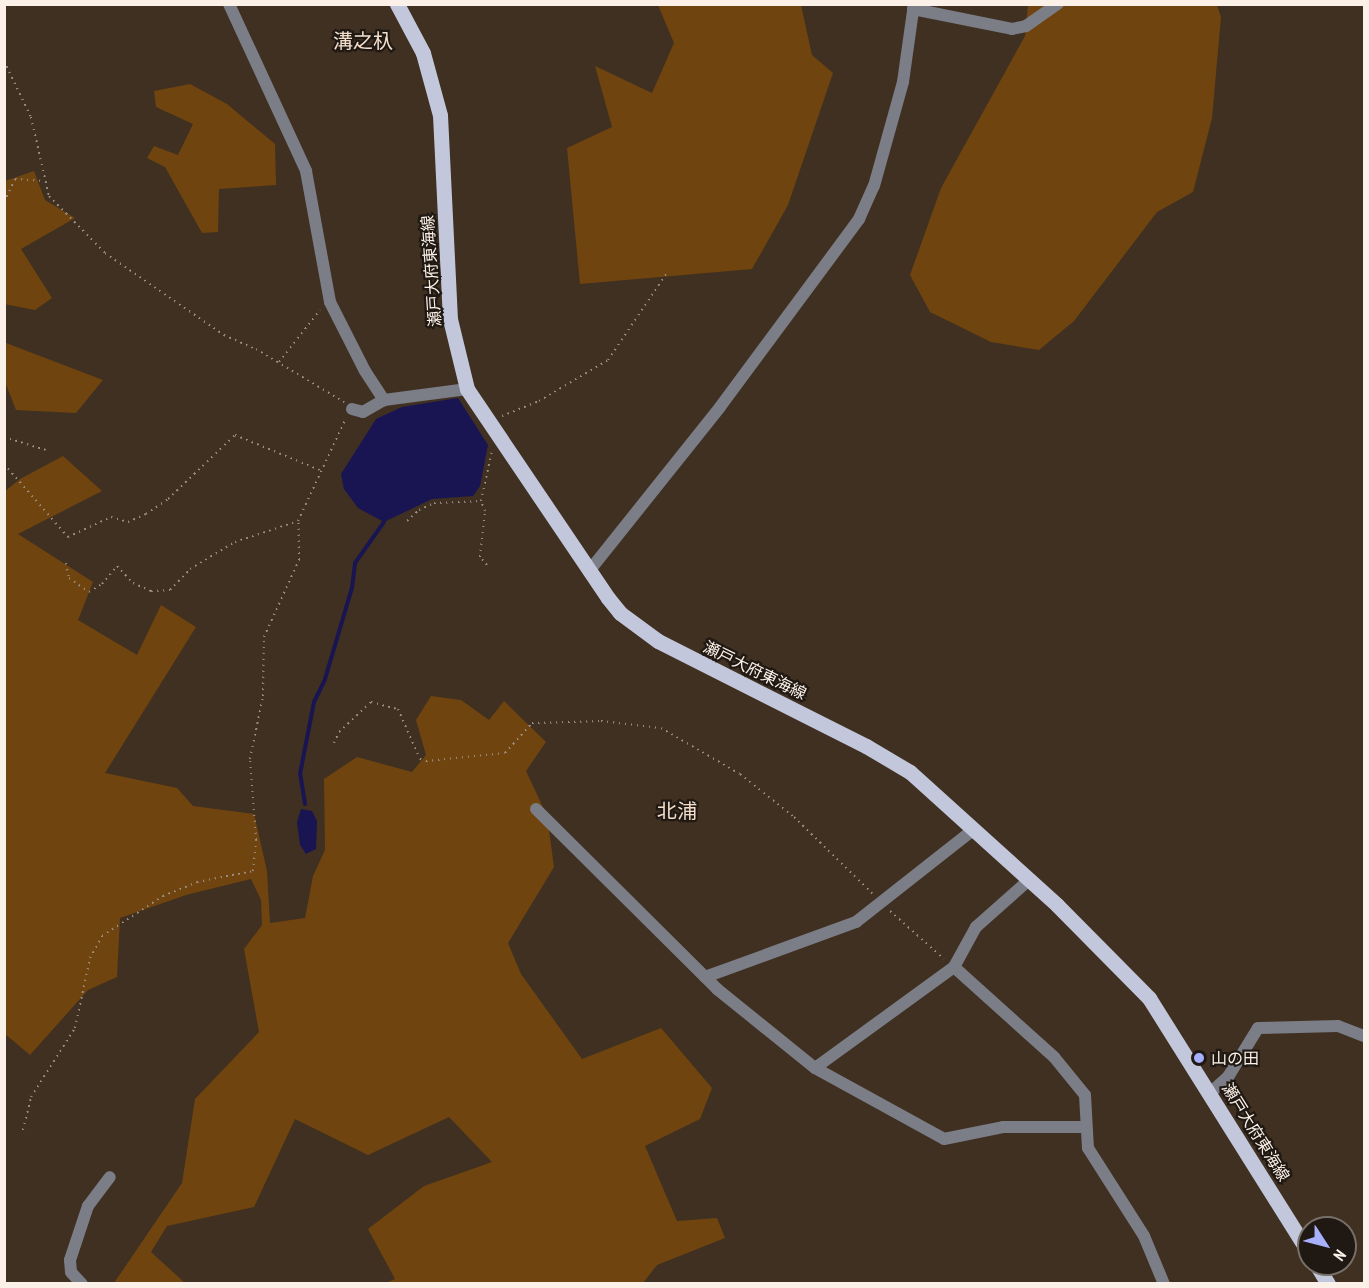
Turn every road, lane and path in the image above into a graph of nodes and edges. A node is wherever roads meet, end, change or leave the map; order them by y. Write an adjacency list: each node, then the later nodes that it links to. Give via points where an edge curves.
1 (229, 4): 9 (street, via 306,171)
2 (397, 4): 11 (main road, 瀬戸大府東海線, via 423,53 440,115 450,319)
3 (1058, 4): 4 (street, via 1026,26 1012,29)
4 (913, 7): 25 (street, via 903,82 874,186 859,219 720,407)
5 (4, 61): 6 (path, via 31,117)
6 (45, 181): 7 (path, via 15,179); 10 (path, via 49,196 105,253 224,335)
7 (4, 202)
8 (667, 273): 14 (path, via 608,360 539,401)
9 (330, 302): 10 (path, via 301,329); 12 (street, via 364,371)
10 (279, 362): 13 (path)
11 (467, 389): 12 (street); 14 (main road, 瀬戸大府東海線)
12 (384, 400): 13 (street, via 363,412)
13 (352, 409): 19 (path)
14 (488, 422): 15 (main road, 瀬戸大府東海線)
15 (498, 434): 20 (path); 25 (main road, 瀬戸大府東海線)
16 (4, 437): 17 (path)
17 (49, 451)
18 (4, 464): 19 (path, via 68,537 111,517 128,522 146,514 168,499 236,435)
19 (320, 470): 21 (path)
20 (481, 501): 22 (path, via 434,502); 24 (path, via 485,511 480,557)
21 (298, 520): 23 (path, via 235,542 190,569 170,590 151,591 133,583 117,566 89,592 69,578); 37 (path, via 299,560 264,637 263,696 250,759 256,840 254,871 197,882 163,896 102,936 90,958 75,1028 32,1097)
22 (407, 521)
23 (66, 563)
24 (487, 565)
25 (590, 570): 28 (main road, 瀬戸大府東海線, via 620,613 640,630 910,772)
26 (334, 743): 30 (path, via 339,732 371,702 398,709 420,759 426,761 505,753 532,723 602,721 661,728 740,774 794,817)
27 (536, 809): 32 (street)
28 (974, 829): 29 (main road, 瀬戸大府東海線); 30 (street)
29 (1029, 880): 31 (street, via 976,927); 35 (main road, 瀬戸大府東海線, via 1105,950 1149,998)
30 (882, 903): 31 (path); 32 (street, via 840,929)
31 (954, 966): 34 (street); 36 (street, via 1072,1075 1085,1095 1088,1114)
32 (705, 977): 34 (street, via 763,1029)
33 (1365, 1036): 35 (street, via 1338,1026 1258,1028 1228,1077)
34 (815, 1068): 36 (street, via 944,1139 1003,1127)
35 (1210, 1092): 39 (main road, 瀬戸大府東海線)
36 (1084, 1127): 41 (street, via 1088,1148 1144,1236)
37 (23, 1130)
38 (110, 1177): 40 (street, via 88,1206 70,1260 71,1272)
39 (1297, 1233)
40 (82, 1284)
41 (1164, 1284)

